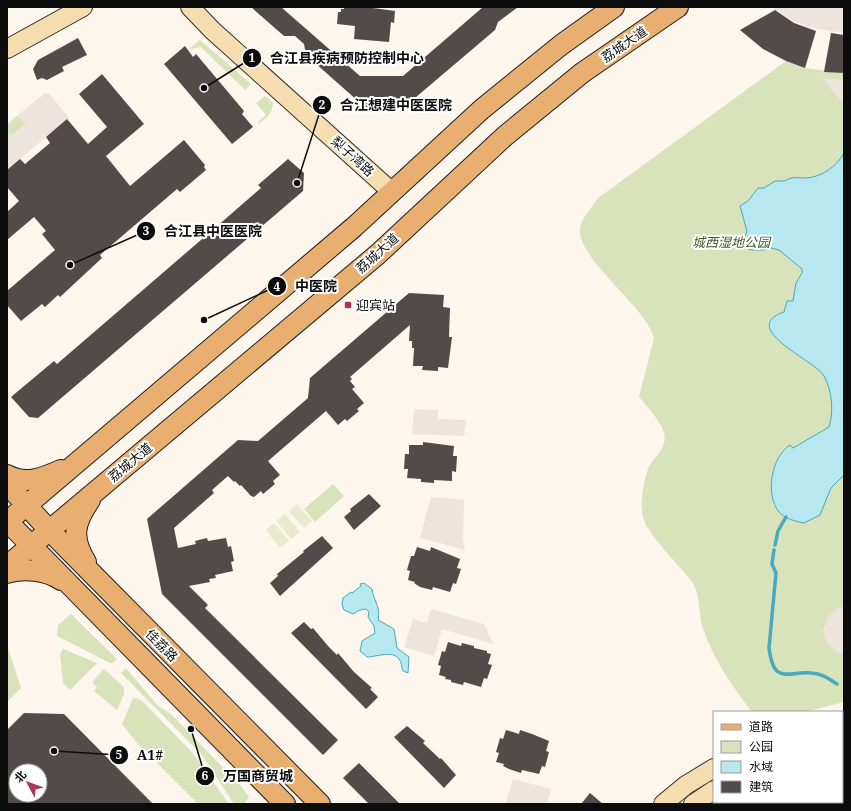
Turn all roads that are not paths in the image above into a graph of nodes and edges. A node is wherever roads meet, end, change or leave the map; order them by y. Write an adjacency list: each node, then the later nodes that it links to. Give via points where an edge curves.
1 (69, 7): 7 (street)
2 (83, 7): 8 (street)
3 (190, 7): 9 (street, 梨子湾路, via 212,30)
4 (205, 7): 9 (street, 梨子湾路)
5 (614, 7): 9 (main road, via 561,45 482,109)
6 (678, 7): 14 (main road, 荔城大道, via 582,73 505,136 378,254)
7 (7, 41)
8 (7, 49)
9 (396, 188): 10 (main road, via 354,227)
10 (82, 458): 11 (main road, via 36,479 22,480); 12 (main road)
11 (7, 476)
12 (58, 479): 15 (main road); 16 (main road)
13 (7, 484): 16 (main road, 佳荔路)
14 (98, 488): 15 (main road, 荔城大道); 22 (main road, via 80,518 76,538)
15 (79, 504): 18 (main road, 荔城大道)
16 (27, 505): 17 (main road); 18 (main road, 佳荔路)
17 (7, 521): 19 (main road, 佳荔路)
18 (49, 530): 19 (main road, 荔城大道); 22 (main road, 佳荔路)
19 (30, 546): 20 (main road, 荔城大道); 23 (main road, 佳荔路)
20 (7, 566)
21 (7, 573): 23 (main road, via 35,571 58,578)
22 (94, 576): 24 (main road, 佳荔路)
23 (76, 591): 25 (main road, 佳荔路)
24 (116, 598): 25 (main road); 29 (main road, 佳荔路)
25 (100, 614): 28 (main road, 佳荔路)
26 (713, 769): 30 (street, via 686,785)
27 (713, 791): 31 (street)
28 (285, 804)
29 (320, 804)
30 (663, 804)
31 (693, 804)

